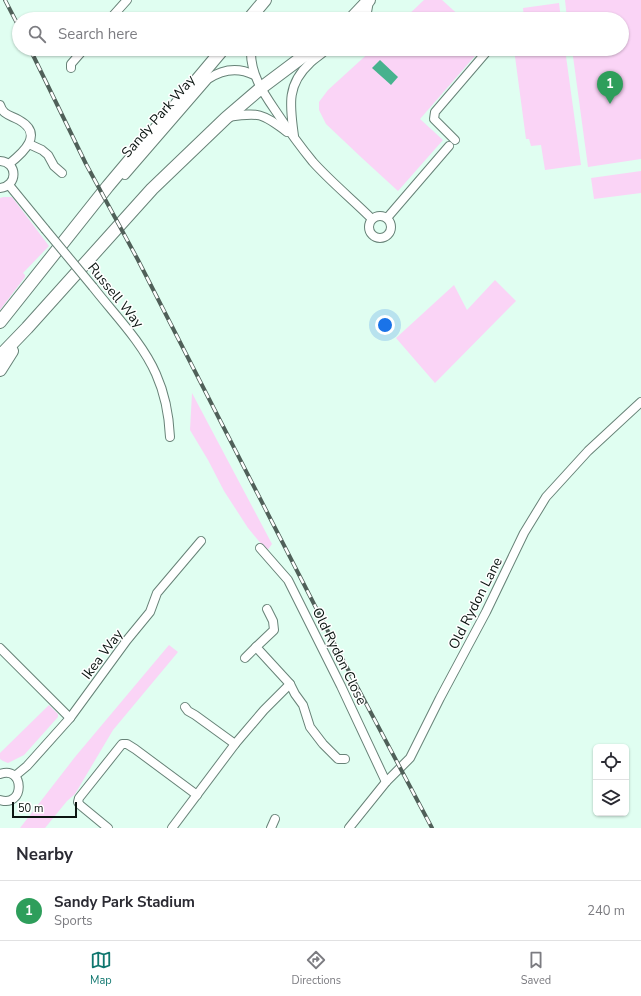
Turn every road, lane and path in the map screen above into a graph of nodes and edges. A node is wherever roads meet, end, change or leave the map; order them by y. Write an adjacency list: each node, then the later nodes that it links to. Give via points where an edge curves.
1 (127, 0): 4 (street)
2 (369, 0): 7 (main road); 8 (street)
3 (263, 2): 5 (main road); 6 (street)
4 (118, 12)
5 (255, 12)
6 (259, 12)
7 (358, 12)
8 (367, 12)
9 (78, 56): 15 (street, via 71,64)
10 (217, 56): 27 (main road)
11 (251, 56): 16 (street)
12 (304, 56): 17 (main road)
13 (319, 56): 20 (street, via 294,83 290,100)
14 (483, 56): 21 (street, via 435,112 434,119)
15 (71, 68)
16 (254, 75): 17 (street); 27 (street, Sandy Park Way, via 245,70 225,71 208,79 122,178)
17 (261, 88): 19 (main road); 20 (street)
18 (0, 105): 22 (street, via 4,114 19,120 28,129 31,134)
19 (226, 118): 20 (street, via 252,114 264,116); 32 (main road, via 152,189)
20 (294, 138): 30 (street, via 313,162)
21 (455, 140)
22 (29, 144): 25 (street); 26 (street, via 48,155 54,166)
23 (450, 146): 29 (street)
24 (0, 161): 25 (street)
25 (9, 164): 28 (street, via 14,174 12,182)
26 (62, 173)
27 (108, 186): 31 (main road)
28 (3, 188): 36 (street, Russell Way, bridge, via 45,229 140,346 156,373 164,396 169,416)
29 (387, 218): 30 (street, via 380,216); 30 (street, via 390,222 390,233 380,239 371,234 369,223)
30 (372, 219)
31 (0, 322)
32 (27, 328): 33 (main road); 34 (main road)
33 (0, 356)
34 (0, 370)
35 (641, 402): 50 (street, Old Rydon Lane, via 575,463 546,497 524,533 410,758)
36 (170, 437)
37 (201, 541): 45 (street, Ikea Way, via 157,593 150,612)
38 (260, 548): 50 (street, Old Rydon Close, via 288,580)
39 (267, 609): 40 (street, via 274,621 274,630)
40 (256, 647): 42 (street); 43 (street)
41 (0, 648): 45 (street)
42 (245, 658)
43 (290, 684): 46 (street); 47 (street, via 303,705 310,728 338,759)
44 (185, 707): 46 (street)
45 (70, 718): 49 (street, Ikea Way)
46 (235, 744): 51 (street)
47 (344, 759)
48 (0, 774): 49 (street, via 8,773)
49 (15, 776): 52 (street, via 20,785 17,795 9,800)
50 (386, 782): 57 (street, Old Rydon Lane)
51 (197, 795): 54 (street, via 135,749 122,744 78,802); 55 (street)
52 (0, 800)
53 (275, 819): 56 (street)
54 (106, 828)
55 (172, 828)
56 (272, 828)
57 (348, 828)

